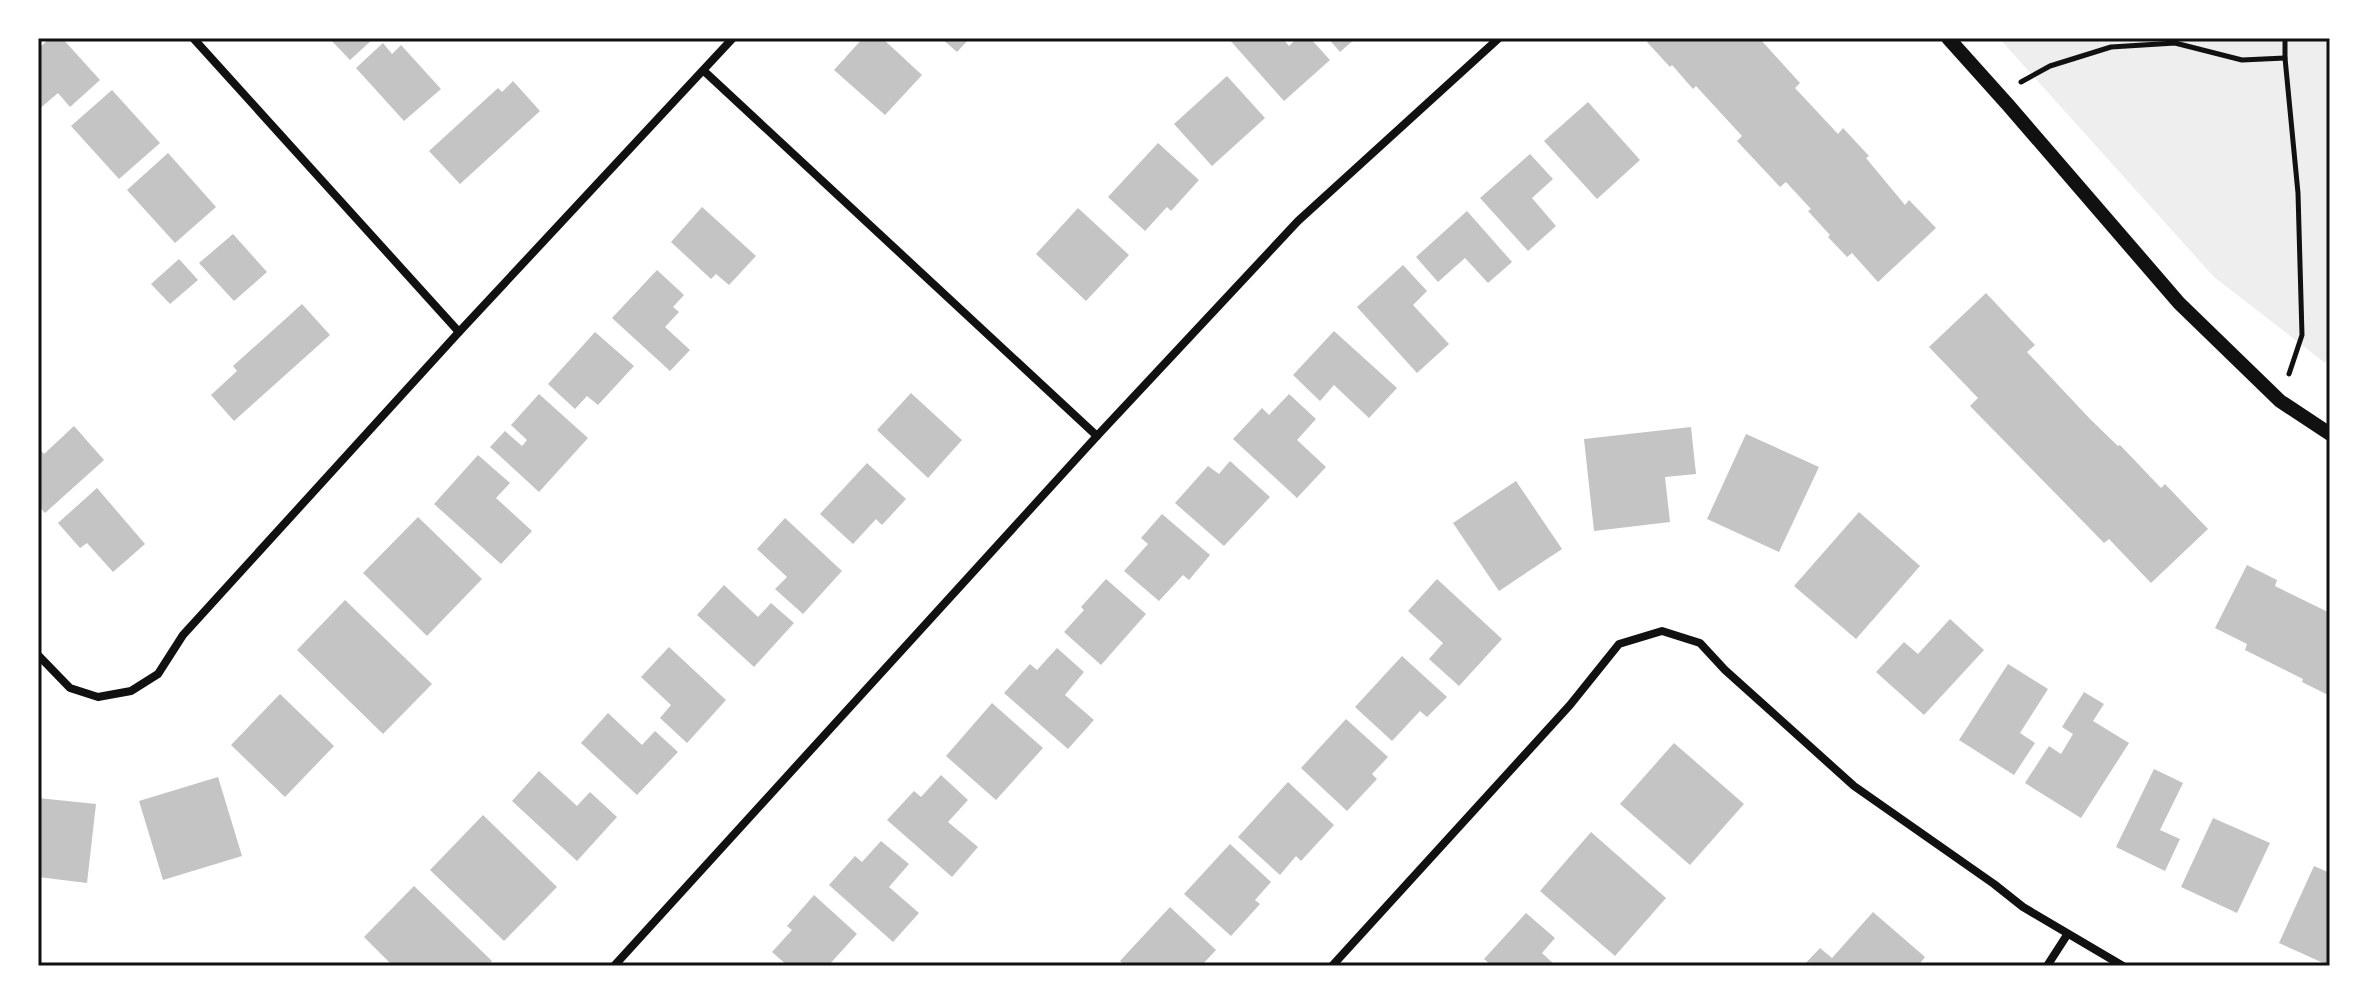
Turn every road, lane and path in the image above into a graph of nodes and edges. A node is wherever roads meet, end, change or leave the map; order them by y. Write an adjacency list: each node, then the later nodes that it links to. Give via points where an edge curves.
1 (193, 38): 9 (street)
2 (733, 38): 7 (street)
3 (1499, 38): 12 (street, via 1298,221)
4 (1948, 38): 8 (street)
5 (2285, 38): 6 (path)
6 (2285, 58): 8 (path, via 2242,60 2175,43 2111,47 2050,66); 10 (path, via 2298,193 2302,335)
7 (704, 71): 9 (street); 12 (street)
8 (1999, 94): 10 (street, via 2179,303)
9 (459, 332): 13 (street, via 183,635 158,674 131,691 98,697 70,688)
10 (2280, 401): 11 (street)
11 (2330, 434)
12 (1097, 436): 15 (street)
13 (38, 655)
14 (2067, 935): 16 (street, via 1854,786 1700,643 1662,631 1619,644 1570,705); 17 (street); 18 (street)
15 (614, 966)
16 (1332, 966)
17 (2047, 966)
18 (2123, 966)

